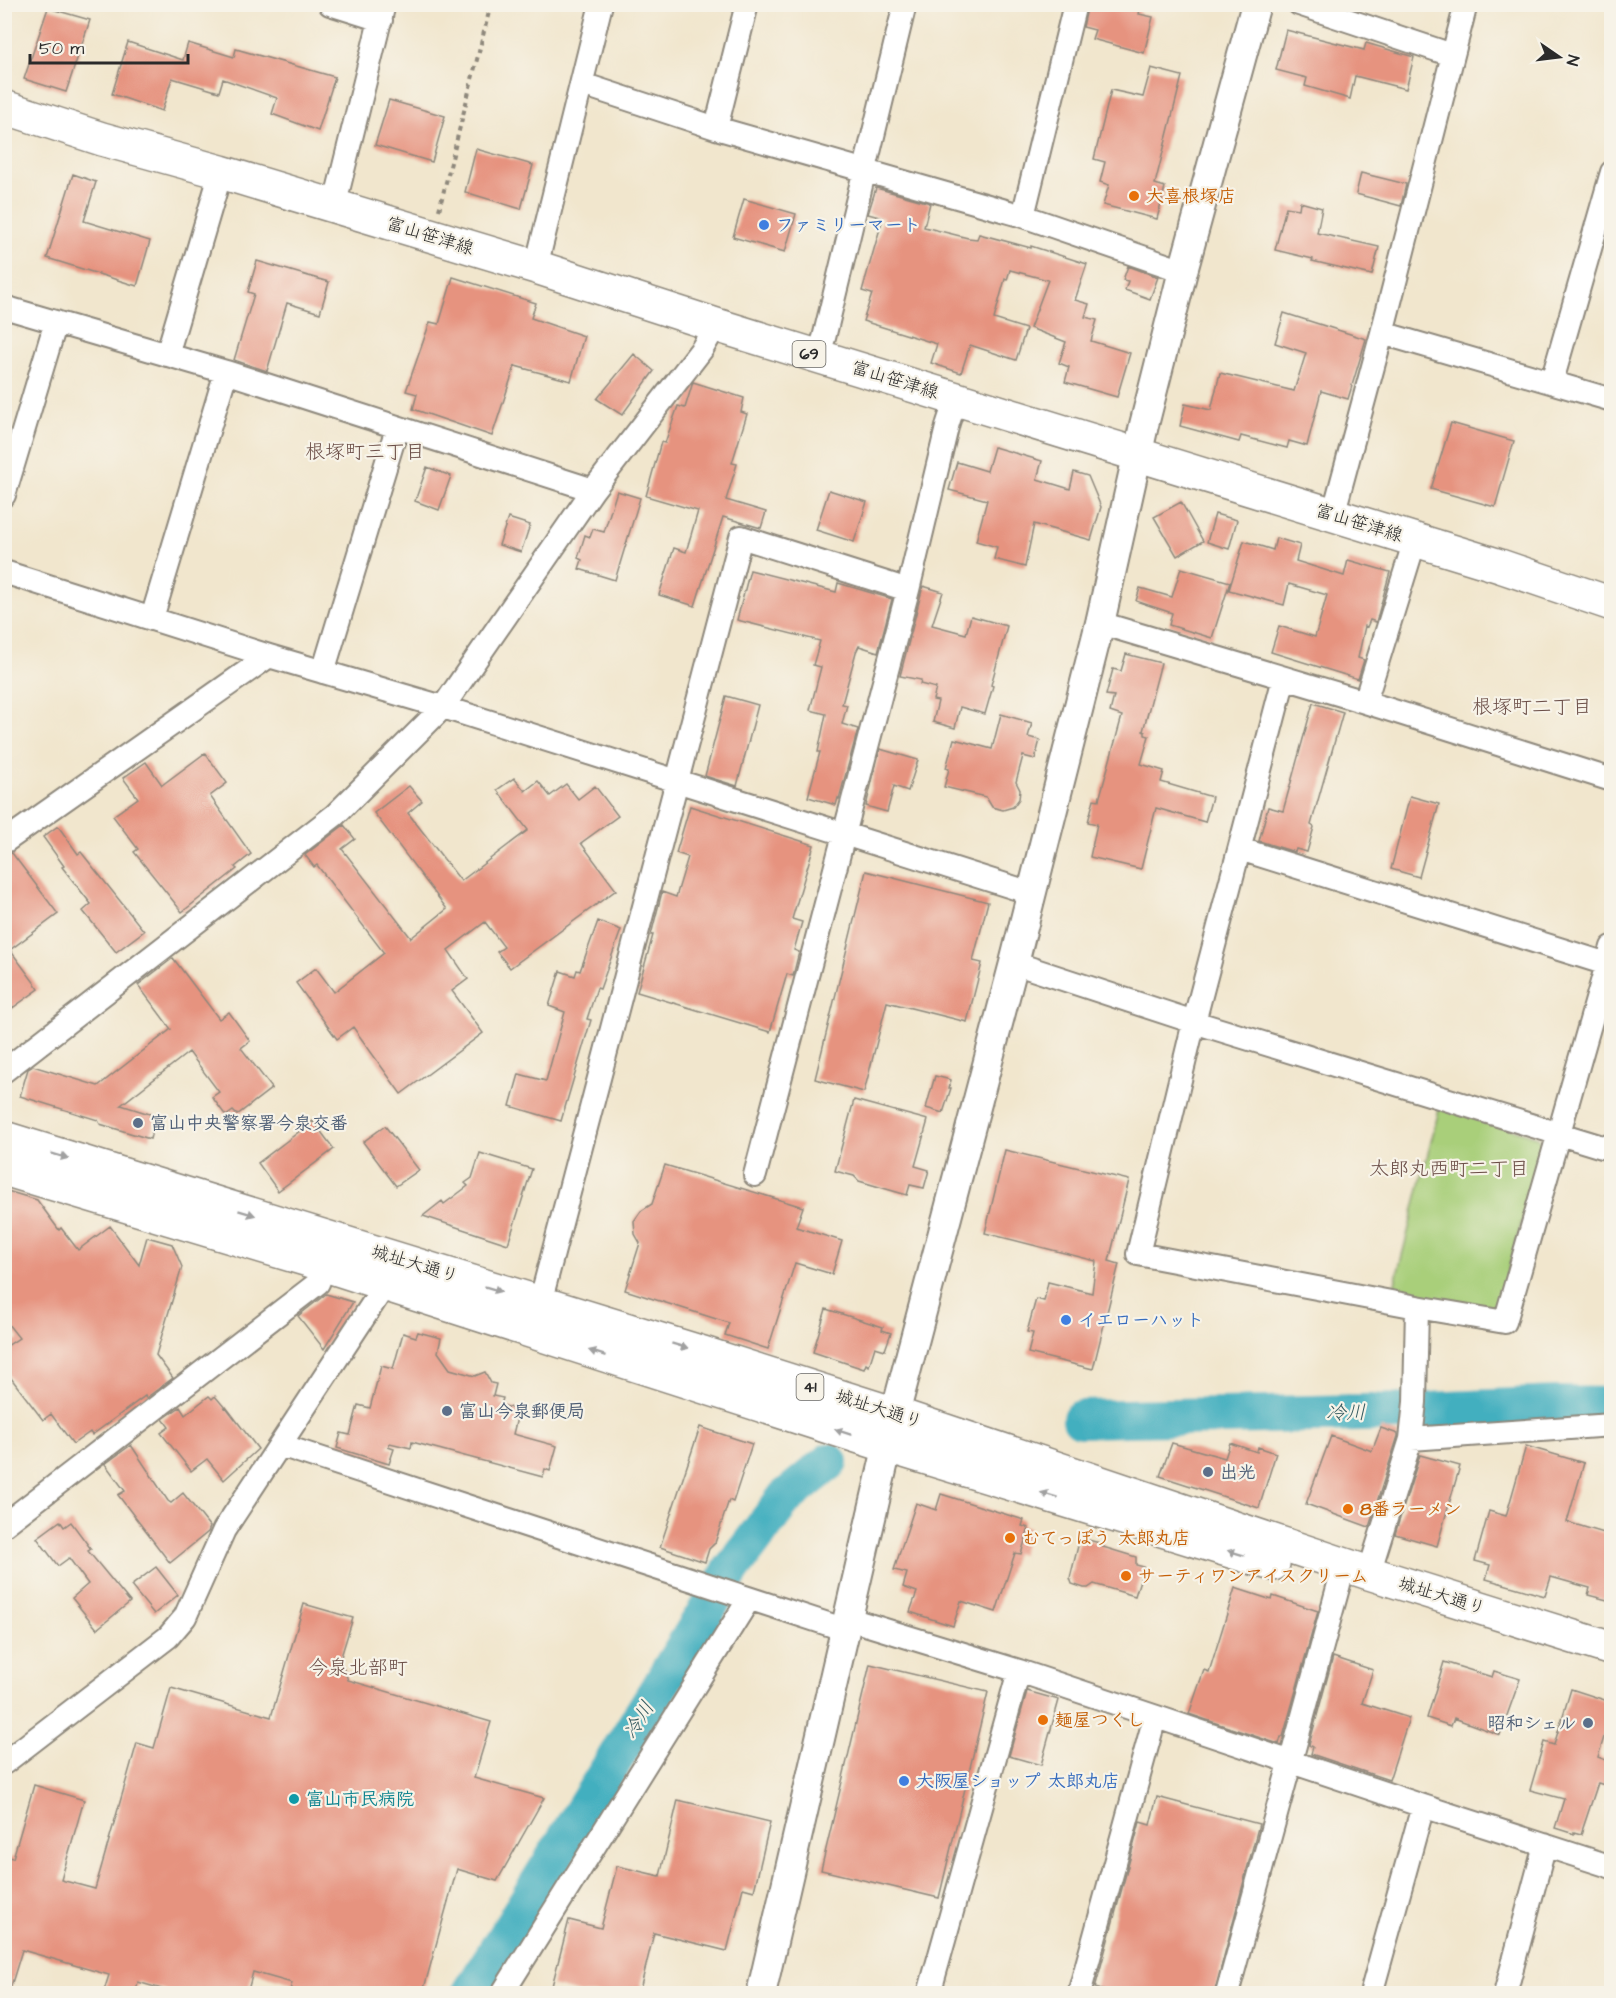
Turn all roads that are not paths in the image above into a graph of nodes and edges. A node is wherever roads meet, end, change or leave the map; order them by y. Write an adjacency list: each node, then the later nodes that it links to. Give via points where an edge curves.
1 (330, 4): 9 (street)
2 (602, 4): 11 (street)
3 (747, 4): 13 (street)
4 (905, 4): 14 (street)
5 (1074, 4): 18 (street)
6 (1256, 4): 20 (street)
7 (1299, 4): 10 (street)
8 (1466, 4): 10 (street)
9 (382, 12): 17 (street)
10 (1452, 55): 24 (street)
11 (582, 84): 13 (street); 19 (street)
12 (4, 107): 15 (main road, 富山笹津線 / 69)
13 (716, 128): 14 (street)
14 (865, 171): 18 (street); 26 (street)
15 (221, 172): 17 (main road, 富山笹津線 / 69); 25 (street)
16 (1611, 172): 28 (street)
17 (334, 207): 19 (main road, 富山笹津線 / 69)
18 (1023, 216): 20 (street)
19 (536, 267): 23 (main road, 富山笹津線 / 69)
20 (1183, 271): 32 (street)
21 (4, 307): 22 (street)
22 (56, 322): 25 (street); 34 (street)
23 (716, 325): 26 (main road, 富山笹津線 / 69); 33 (street, via 702,349)
24 (1382, 333): 28 (street); 35 (street)
25 (167, 356): 27 (street)
26 (818, 357): 29 (main road, 富山笹津線 / 69)
27 (226, 372): 31 (street); 40 (street)
28 (1552, 381): 30 (street)
29 (956, 399): 32 (main road, 富山笹津線 / 69); 38 (street)
30 (1611, 400)
31 (397, 428): 33 (street); 43 (street)
32 (1137, 454): 35 (main road, 富山笹津線 / 69); 41 (street)
33 (593, 490): 46 (street)
34 (4, 495)
35 (1333, 515): 36 (main road, 富山笹津線 / 69)
36 (1415, 540): 39 (main road, 富山笹津線 / 69); 45 (street)
37 (4, 572): 40 (street)
38 (908, 590): 48 (street, via 741,537); 49 (street)
39 (1611, 604)
40 (152, 618): 42 (street)
41 (1100, 623): 44 (street); 52 (street)
42 (269, 656): 43 (street); 50 (street)
43 (323, 672): 46 (street)
44 (1284, 678): 45 (street); 51 (street)
45 (1365, 702): 47 (street)
46 (443, 707): 48 (street); 56 (street, via 335,815)
47 (1611, 780)
48 (677, 782): 49 (street); 64 (street)
49 (844, 833): 52 (street); 61 (street)
50 (7, 836)
51 (1240, 849): 53 (street); 55 (street)
52 (1031, 893): 54 (street)
53 (1609, 956): 57 (street)
54 (1014, 963): 55 (street); 66 (street)
55 (1194, 1022): 57 (street); 65 (street, via 1138,1254)
56 (4, 1071)
57 (1558, 1133): 59 (street); 65 (street, via 1505,1322)
58 (4, 1138): 64 (main road, 城址大通り / 41, one-way to 64)
59 (1611, 1150)
60 (4, 1169): 62 (main road, 城址大通り / 41)
61 (755, 1175)
62 (325, 1265): 63 (main road, 城址大通り / 41); 71 (street, via 318,1284)
63 (385, 1285): 69 (street); 70 (main road, 城址大通り / 41, one-way to 63)
64 (540, 1303): 66 (main road, 城址大通り / 41, one-way to 66)
65 (1417, 1307): 68 (street)
66 (895, 1414): 70 (street); 72 (main road, 城址大通り / 41)
67 (1611, 1425): 68 (street)
68 (1411, 1439): 72 (street)
69 (280, 1445): 74 (street); 81 (street, via 224,1530 185,1617 168,1637)
70 (888, 1446): 73 (main road, 城址大通り / 41, one-way to 70); 75 (street)
71 (4, 1525)
72 (1370, 1573): 76 (main road, 城址大通り / 41)
73 (1339, 1584): 78 (main road, 城址大通り / 41); 80 (street)
74 (749, 1599): 75 (street); 85 (street)
75 (847, 1625): 77 (street); 86 (street)
76 (1611, 1649)
77 (1019, 1671): 79 (street); 87 (street)
78 (1611, 1673)
79 (1155, 1717): 80 (street); 88 (street)
80 (1291, 1761): 82 (street); 89 (street)
81 (4, 1763)
82 (1423, 1806): 83 (street); 90 (street)
83 (1545, 1845): 84 (street); 91 (street)
84 (1611, 1867)
85 (502, 1994)
86 (761, 1994)
87 (929, 1994)
88 (1079, 1994)
89 (1227, 1994)
90 (1371, 1994)
91 (1505, 1994)

